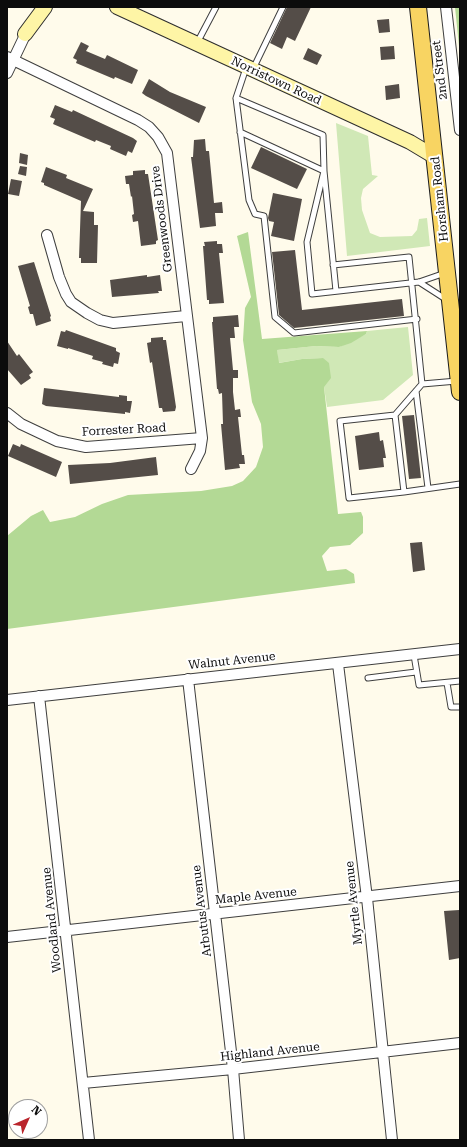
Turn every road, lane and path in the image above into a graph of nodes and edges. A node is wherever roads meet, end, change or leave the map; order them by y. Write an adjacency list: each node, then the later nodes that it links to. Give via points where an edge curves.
1 (32, 7): 9 (main road)
2 (38, 7): 9 (street)
3 (45, 7): 9 (main road)
4 (117, 7): 10 (main road, Norristown Road)
5 (216, 7): 10 (lane)
6 (283, 7): 12 (lane)
7 (418, 7): 17 (main road, Horsham Road)
8 (446, 7): 15 (street, 2nd Street)
9 (25, 34): 11 (street)
10 (197, 44): 12 (main road, Norristown Road)
11 (10, 58): 13 (street); 25 (street, Greenwoods Drive, via 138,120 158,137 167,153 171,171)
12 (250, 69): 14 (lane); 17 (main road, Norristown Road, via 410,142)
13 (7, 73)
14 (236, 98): 16 (lane); 18 (lane, via 323,135)
15 (460, 130)
16 (240, 132): 18 (lane); 26 (lane, via 249,200 255,214 264,216 275,317 294,333)
17 (435, 157): 21 (main road, Horsham Road)
18 (324, 171): 20 (lane); 23 (lane, via 307,242 312,294)
19 (47, 235): 25 (street, via 64,290 71,302 86,313 100,320 113,322)
20 (333, 265): 22 (lane, via 409,257); 23 (lane)
21 (447, 272): 22 (lane); 24 (main road, Horsham Road)
22 (416, 283): 23 (lane); 24 (lane); 26 (lane)
23 (336, 292)
24 (450, 302): 28 (main road, Horsham Road)
25 (186, 316): 32 (street, Greenwoods Drive)
26 (417, 319): 27 (lane)
27 (422, 384): 28 (lane); 29 (lane)
28 (459, 386)
29 (416, 391): 31 (lane); 35 (lane)
30 (7, 413): 32 (street, Forrester Road, via 21,424 51,438 86,447)
31 (395, 415): 36 (lane); 36 (lane, via 340,421 349,498)
32 (202, 438): 33 (street, Greenwoods Drive, via 200,451)
33 (191, 469)
34 (460, 484): 35 (lane)
35 (428, 488): 36 (lane)
36 (404, 492)
37 (460, 649): 38 (street, Walnut Avenue)
38 (414, 655): 39 (street, Walnut Avenue); 40 (lane)
39 (338, 664): 42 (street, Walnut Avenue); 49 (street, Myrtle Avenue)
40 (416, 672): 41 (lane); 44 (lane, via 419,685)
41 (368, 678)
42 (188, 679): 45 (street, Walnut Avenue); 50 (street, Arbutus Avenue)
43 (460, 680): 44 (lane)
44 (447, 682): 47 (lane, via 451,707)
45 (39, 696): 46 (street, Walnut Avenue); 51 (street, Woodland Avenue)
46 (7, 700)
47 (460, 707)
48 (460, 886): 49 (street, Maple Avenue)
49 (367, 898): 50 (street, Maple Avenue); 54 (street, Myrtle Avenue)
50 (215, 914): 51 (street, Maple Avenue); 55 (street, Arbutus Avenue)
51 (66, 929): 52 (street, Maple Avenue); 56 (street, Woodland Avenue)
52 (7, 937)
53 (460, 1043): 54 (street, Highland Avenue)
54 (382, 1053): 55 (street, Highland Avenue); 59 (street, Myrtle Avenue)
55 (233, 1069): 56 (street, Highland Avenue); 58 (street, Arbutus Avenue)
56 (83, 1084): 57 (street, Woodland Avenue)
57 (89, 1140)
58 (239, 1140)
59 (392, 1140)

